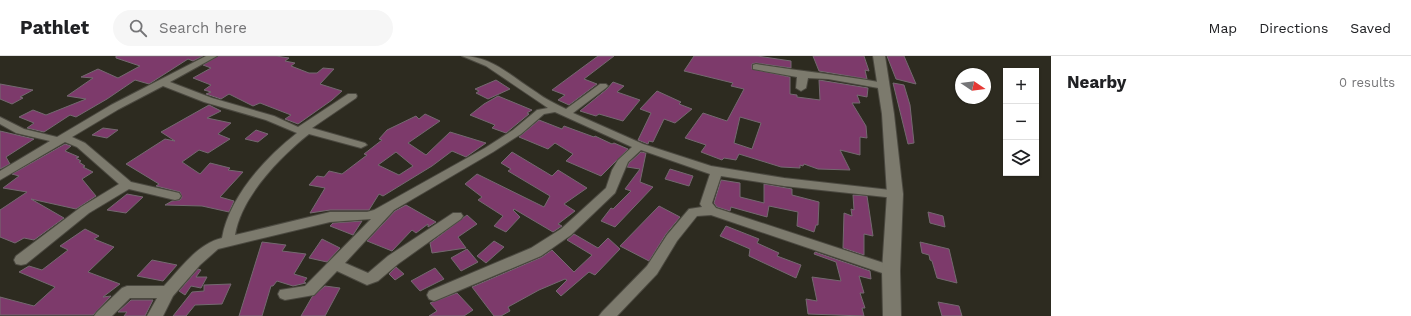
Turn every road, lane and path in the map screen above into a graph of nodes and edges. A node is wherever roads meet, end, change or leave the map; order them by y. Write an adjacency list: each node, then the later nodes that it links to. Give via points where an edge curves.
1 (213, 56): 6 (street)
2 (466, 56): 11 (street, via 489,64)
3 (879, 56): 8 (street)
4 (756, 67): 5 (street)
5 (804, 75): 8 (street); 9 (street)
6 (164, 82): 13 (street, via 208,100 270,118 296,130); 14 (street, via 115,107)
7 (603, 86): 11 (street)
8 (884, 86): 20 (street)
9 (801, 88)
10 (352, 96): 13 (street)
11 (561, 111): 16 (street); 22 (street, via 541,112 489,150)
12 (0, 120): 14 (street, via 20,131)
13 (304, 130): 15 (street); 25 (street, via 280,152 244,198 228,231)
14 (62, 140): 18 (street); 19 (street, via 81,144)
15 (362, 145)
16 (639, 146): 17 (street); 31 (street, via 624,160 611,190 566,232 536,252)
17 (717, 171): 20 (street, via 784,182); 23 (street, via 706,204)
18 (0, 176)
19 (127, 185): 21 (street); 26 (street, via 85,210)
20 (896, 194): 28 (street)
21 (175, 196)
22 (390, 208): 25 (street, via 367,216 330,217); 27 (street)
23 (712, 211): 28 (street); 34 (street, via 693,212 672,238 652,270)
24 (457, 216): 27 (street, via 367,280)
25 (230, 240): 29 (street, via 214,245 195,261)
26 (21, 260)
27 (336, 265): 30 (street, via 309,292)
28 (891, 271): 35 (street)
29 (168, 292): 32 (street, via 127,292); 33 (street)
30 (285, 294)
31 (434, 295)
32 (102, 316)
33 (155, 316)
34 (607, 316)
35 (892, 316)

